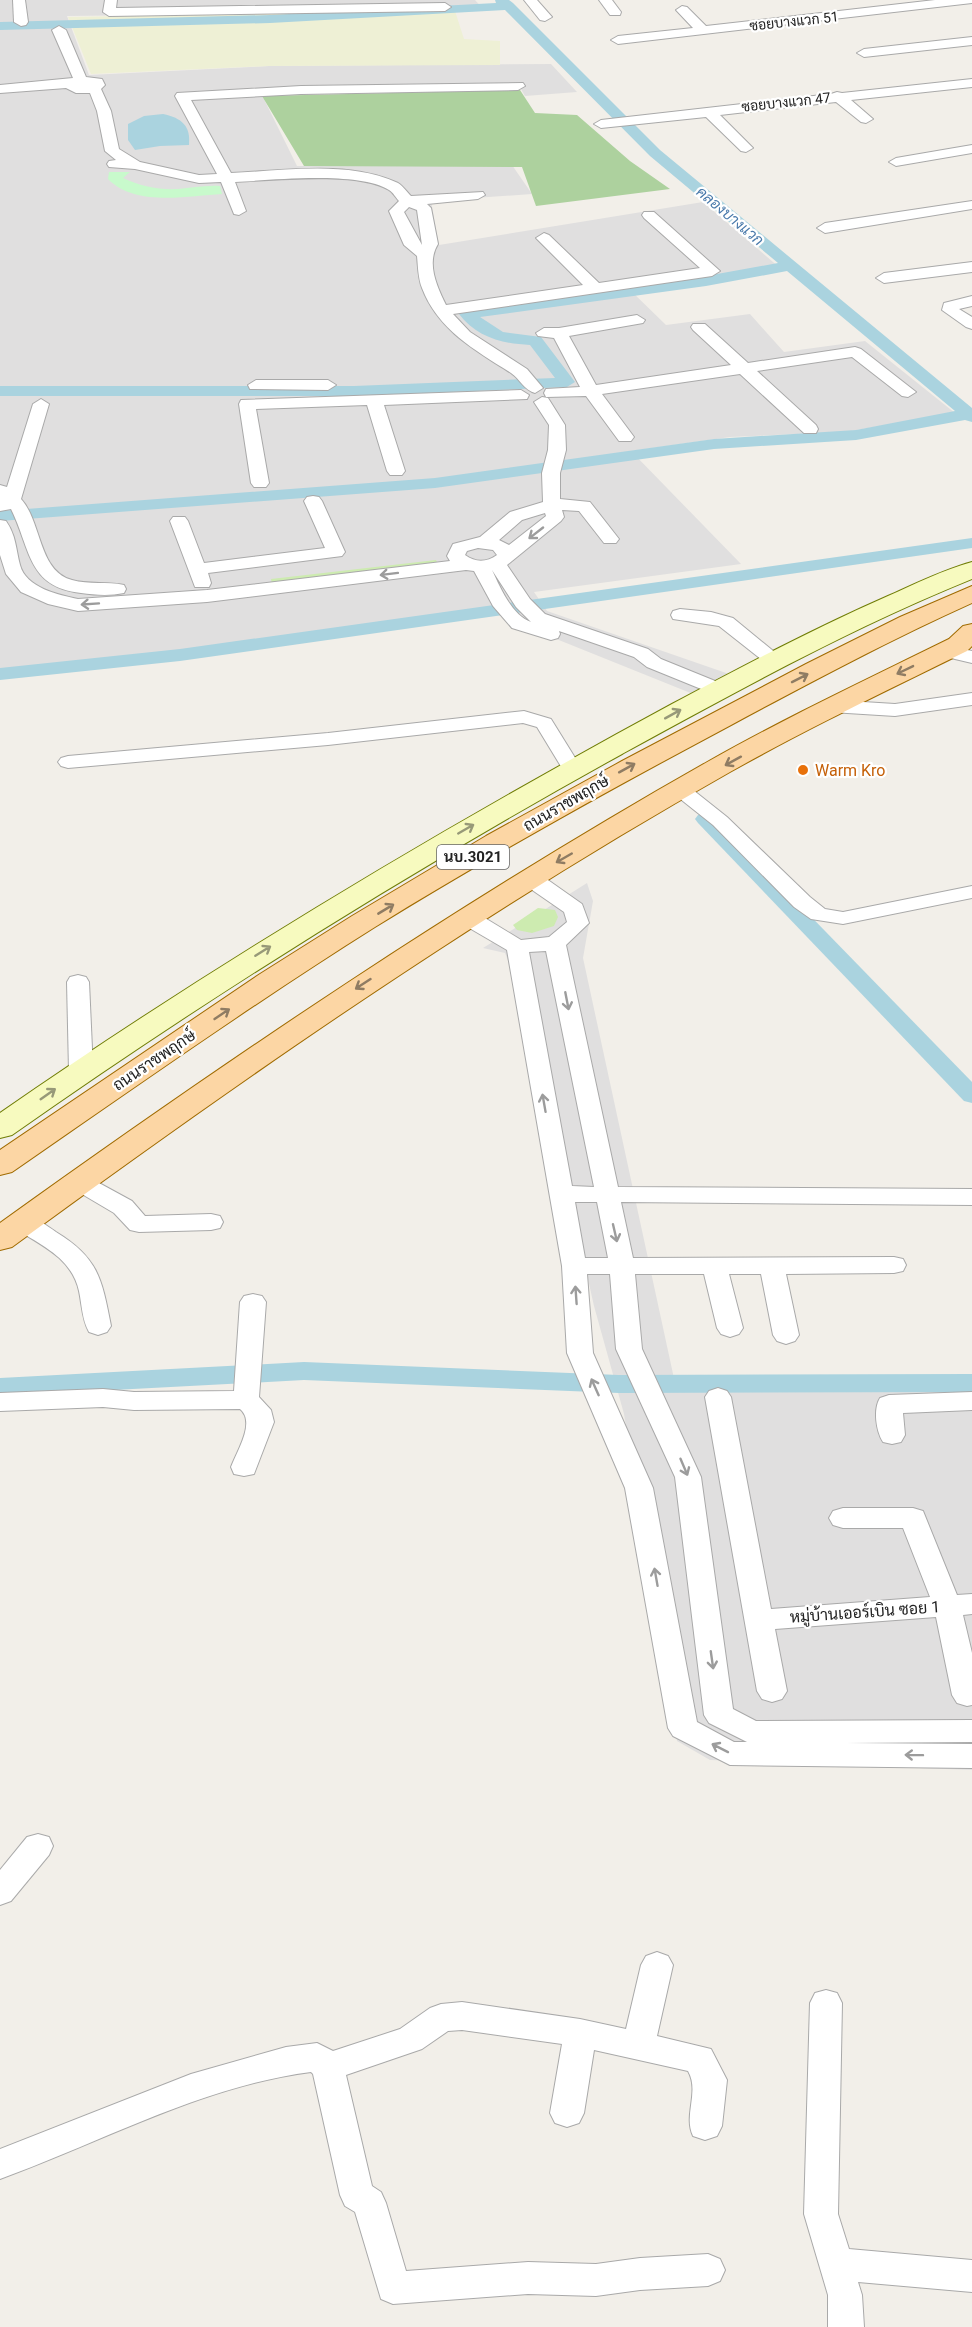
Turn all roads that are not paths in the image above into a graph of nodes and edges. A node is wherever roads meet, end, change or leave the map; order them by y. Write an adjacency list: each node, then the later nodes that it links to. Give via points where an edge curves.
1 (19, 0): 10 (street)
2 (111, 0): 7 (street, via 109,12)
3 (530, 0): 9 (street)
4 (604, 0): 8 (street)
5 (969, 0): 12 (street, ซอยบางแวก 51)
6 (688, 6): 12 (street)
7 (445, 7)
8 (615, 12)
9 (544, 17)
10 (21, 22)
11 (59, 30): 17 (street)
12 (704, 31): 13 (street, ซอยบางแวก 51)
13 (618, 40)
14 (972, 41): 15 (street)
15 (864, 53)
16 (972, 83): 20 (street, ซอยบางแวก 47)
17 (82, 84): 19 (street); 27 (street, via 101,99 109,125 111,158 199,179)
18 (518, 86): 27 (street, via 182,96)
19 (0, 89)
20 (837, 96): 21 (street, ซอยบางแวก 47); 22 (street)
21 (708, 111): 23 (street, ซอยบางแวก 47); 24 (street)
22 (866, 119)
23 (601, 124)
24 (746, 148)
25 (971, 151): 26 (street)
26 (896, 162)
27 (227, 179): 29 (street, via 355,175 395,187); 31 (street)
28 (478, 195): 29 (street)
29 (407, 201): 33 (street, via 424,208); 34 (street, via 396,211)
30 (972, 205): 35 (street)
31 (240, 211)
32 (649, 215): 40 (street, via 712,271)
33 (427, 221): 34 (street); 37 (street, via 430,244)
34 (401, 223): 37 (street, via 412,244)
35 (825, 228)
36 (544, 238): 40 (street)
37 (424, 254): 42 (street, via 429,286)
38 (972, 267): 39 (street)
39 (884, 278)
40 (596, 289): 42 (street)
41 (972, 300): 44 (street, via 950,306)
42 (441, 311): 48 (street, via 464,335)
43 (637, 320): 49 (street, via 551,333)
44 (972, 324)
45 (699, 327): 46 (street)
46 (742, 368): 49 (street); 50 (street, via 855,352); 53 (street)
47 (256, 385): 48 (street, via 492,381)
48 (535, 391): 49 (street); 51 (street); 59 (street, via 557,425 557,450 563,457 561,469 553,474)
49 (591, 391): 54 (street)
50 (908, 392)
51 (374, 399): 55 (street); 56 (street, via 248,404)
52 (41, 404): 57 (street)
53 (810, 429)
54 (625, 437)
55 (396, 471)
56 (260, 483)
57 (8, 501): 66 (street, via 30,532 41,568 59,582 118,590)
58 (313, 501): 66 (street, via 336,552)
59 (550, 505): 62 (street, via 584,506); 63 (street, via 516,516); 64 (street, one-way to 64, via 555,517)
60 (179, 521): 66 (street)
61 (2, 529): 66 (street, one-way to 61, via 78,605 55,600 28,588 12,570)
62 (610, 539)
63 (485, 542): 64 (street, via 470,543); 64 (street, via 499,545 506,552)
64 (481, 560): 66 (street); 71 (street, via 538,618 641,653); 71 (street, via 502,606 519,624 632,662)
65 (972, 570): 70 (main road, ถนนราชพฤกษ์ / นบ.3021)
66 (203, 582)
67 (972, 594): 85 (main road, ถนนราชพฤกษ์ / นบ.3021, one-way to 67, via 363,922 525,826 752,702)
68 (680, 615): 70 (street, via 726,622)
69 (964, 645): 74 (main road, นบ.3021, one-way to 74)
70 (773, 659): 72 (main road, ถนนราชพฤกษ์ / นบ.3021)
71 (654, 663): 72 (street)
72 (718, 689): 76 (main road, ถนนราชพฤกษ์ / นบ.3021, one-way to 72)
73 (972, 699): 74 (street, via 895,710)
74 (831, 706): 77 (main road, นบ.3021, one-way to 77)
75 (68, 762): 76 (street, via 328,740 524,717 544,723)
76 (572, 769): 84 (main road, ถนนราชพฤกษ์ / นบ.3021, one-way to 76, via 264,950)
77 (681, 790): 78 (main road, นบ.3021, one-way to 78); 79 (street, via 720,821 819,915 843,918)
78 (530, 878): 80 (main road, นบ.3021); 81 (street, via 574,909 578,923)
79 (972, 892)
80 (467, 917): 82 (street); 89 (main road, นบ.3021, one-way to 89, via 329,1006)
81 (555, 943): 82 (street); 91 (street, one-way to 91)
82 (517, 947): 90 (street, one-way to 82)
83 (78, 982): 84 (street)
84 (81, 1071): 86 (main road, ถนนราชพฤกษ์ / นบ.3021, one-way to 84)
85 (134, 1073): 87 (main road); 88 (main road, ถนนราชพฤกษ์ / นบ.3021)
86 (0, 1128)
87 (0, 1146)
88 (0, 1165)
89 (79, 1182): 93 (street, via 123,1207 139,1224); 94 (main road, นบ.3021)
90 (560, 1194): 91 (street); 99 (street)
91 (606, 1195): 92 (street); 95 (street, one-way to 95)
92 (972, 1197)
93 (211, 1222)
94 (11, 1230): 101 (street, via 76,1258 87,1276)
95 (622, 1265): 96 (street); 99 (street); 115 (street, one-way to 115, via 629,1349 688,1477 719,1715 752,1732)
96 (714, 1265): 97 (street); 102 (street)
97 (772, 1265): 98 (street); 103 (street)
98 (894, 1265)
99 (574, 1266): 116 (street, one-way to 99, via 730,1753 683,1728 639,1488 580,1353)
100 (253, 1302): 105 (street)
101 (98, 1326)
102 (730, 1328)
103 (786, 1335)
104 (718, 1397): 112 (street)
105 (246, 1400): 107 (street, via 103,1398); 109 (street, via 258,1410 261,1422)
106 (972, 1401): 108 (street, via 889,1404)
107 (0, 1402)
108 (892, 1435)
109 (244, 1467)
110 (843, 1518): 111 (street, via 913,1518)
111 (960, 1605): 112 (street, หมู่บ้านเออร์เบิน ซอย 1); 114 (street)
112 (759, 1620): 113 (street)
113 (772, 1691)
114 (967, 1695)
115 (972, 1731)
116 (972, 1756)
117 (38, 1846): 118 (street)
118 (0, 1892)
119 (657, 1965): 122 (street)
120 (826, 2003): 127 (street, via 821,2214)
121 (580, 2033): 122 (street); 123 (street, via 451,2017 390,2047); 124 (street)
122 (638, 2046): 125 (street, via 699,2060 711,2080)
123 (328, 2067): 126 (street, via 317,2057 304,2057 191,2088); 128 (street, via 357,2194 369,2203 393,2288 528,2278 596,2280)
124 (567, 2113)
125 (705, 2126)
126 (0, 2164)
127 (836, 2264): 129 (street); 130 (street, via 845,2295)
128 (708, 2270)
129 (972, 2276)
130 (846, 2327)

